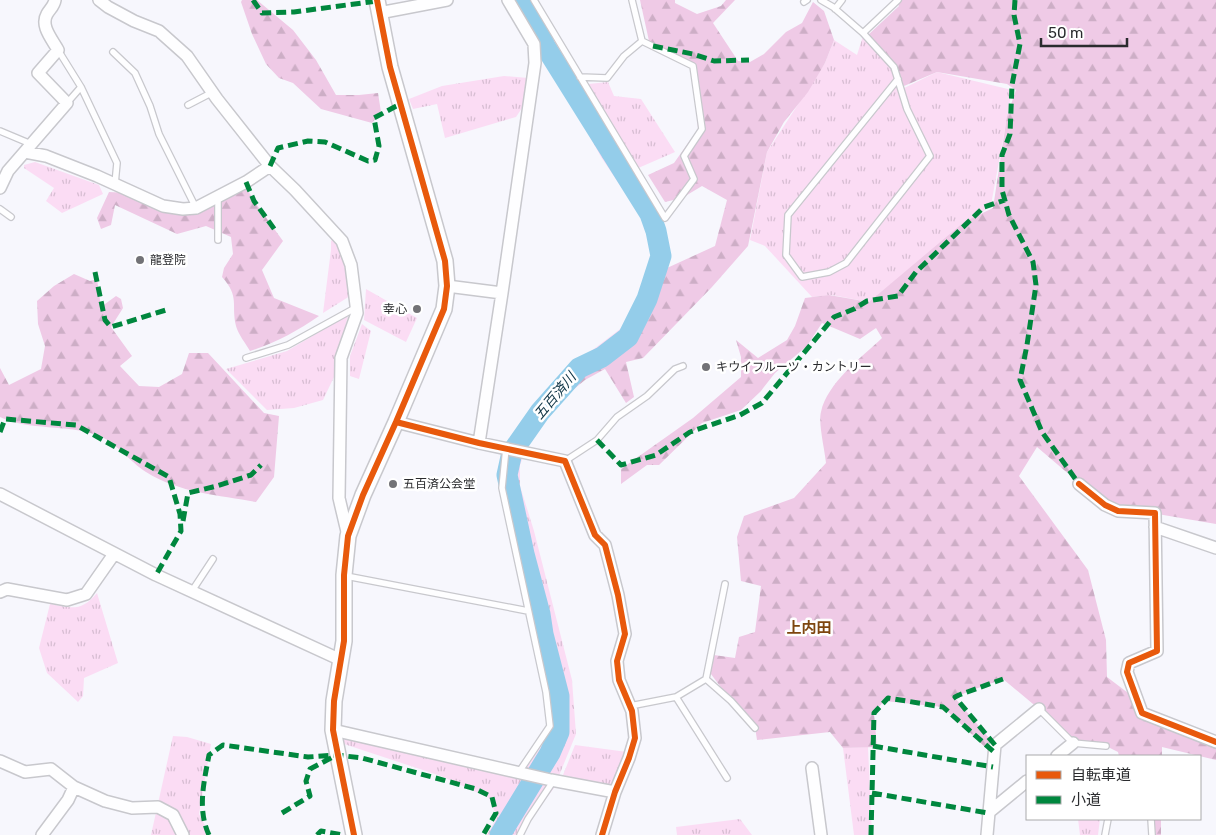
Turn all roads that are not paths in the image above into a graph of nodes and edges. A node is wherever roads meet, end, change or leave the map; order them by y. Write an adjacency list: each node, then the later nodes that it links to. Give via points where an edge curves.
1 (55, 0): 14 (street, via 44,26)
2 (99, 0): 19 (street, via 134,22 159,31 187,56)
3 (447, 0): 10 (street)
4 (508, 0): 33 (street, via 534,44 535,63)
5 (534, 0): 16 (lane)
6 (632, 0): 13 (lane)
7 (821, 0): 11 (lane)
8 (842, 0): 11 (lane)
9 (898, 0): 12 (lane)
10 (378, 6): 32 (street, via 390,67 445,261)
11 (836, 9): 12 (lane)
12 (863, 33): 17 (lane, via 894,67)
13 (642, 41): 16 (lane, via 624,56 607,78); 16 (lane, via 693,66 699,103 702,129 684,156 694,179 665,218)
14 (58, 50): 18 (lane); 20 (street, via 38,73)
15 (113, 52): 28 (lane, via 135,73 159,134)
16 (580, 77)
17 (898, 79): 17 (lane, via 907,109 930,156 846,263 830,272 802,277 786,255 788,215)
18 (81, 87): 20 (lane); 25 (lane, via 117,162)
19 (213, 92): 21 (lane); 24 (street)
20 (67, 104): 23 (street)
21 (188, 105)
22 (0, 131): 23 (lane)
23 (28, 148): 25 (street); 26 (street, via 8,171)
24 (270, 166): 27 (street); 34 (street, via 342,242 351,266)
25 (115, 184): 28 (street, via 163,206)
26 (0, 188)
27 (218, 196): 28 (street); 31 (lane)
28 (196, 208)
29 (0, 209): 30 (lane)
30 (11, 217)
31 (218, 240)
32 (447, 286): 33 (street); 37 (street, via 444,309)
33 (502, 293): 38 (street)
34 (357, 307): 35 (lane, via 288,345); 44 (street, via 341,358 339,498)
35 (246, 358)
36 (683, 366): 40 (lane, via 616,417 597,440)
37 (396, 422): 38 (street); 44 (street)
38 (479, 443): 39 (street)
39 (506, 448): 40 (street); 52 (lane, via 502,488)
40 (565, 462): 56 (street, via 595,535 605,545 625,634 617,661 619,680)
41 (1079, 484): 43 (street, via 1104,505 1118,511 1155,513)
42 (0, 494): 46 (street)
43 (1155, 527): 45 (street); 60 (street, via 1157,651 1129,663 1127,672 1142,713)
44 (348, 536): 48 (street)
45 (1216, 548)
46 (114, 554): 50 (street); 51 (street, via 86,594 68,600 7,589)
47 (213, 559): 50 (lane)
48 (344, 575): 52 (lane); 53 (street)
49 (725, 584): 54 (lane)
50 (192, 591): 53 (street)
51 (0, 592)
52 (528, 611): 66 (lane, via 550,726)
53 (341, 660): 59 (street)
54 (706, 679): 55 (lane); 58 (lane)
55 (676, 697): 56 (lane); 67 (lane)
56 (630, 706): 71 (street, via 635,738)
57 (1039, 708): 61 (lane); 72 (street, via 995,745)
58 (755, 728)
59 (333, 730): 66 (street); 77 (street)
60 (1216, 742)
61 (1073, 743): 62 (lane); 63 (street)
62 (1106, 746)
63 (1058, 755)
64 (0, 760): 70 (street, via 25,772 51,769)
65 (812, 768): 80 (street)
66 (515, 772): 68 (street)
67 (727, 778)
68 (553, 780): 71 (street); 78 (lane)
69 (1026, 782): 72 (street)
70 (74, 788): 75 (street); 76 (street, via 132,808 158,807 173,815)
71 (615, 792): 79 (street)
72 (988, 813): 81 (street)
73 (1108, 820): 82 (lane)
74 (1151, 820): 83 (lane)
75 (42, 835)
76 (183, 835)
77 (354, 835)
78 (520, 835)
79 (602, 835)
80 (821, 835)
81 (987, 835)
82 (1105, 835)
83 (1152, 835)

